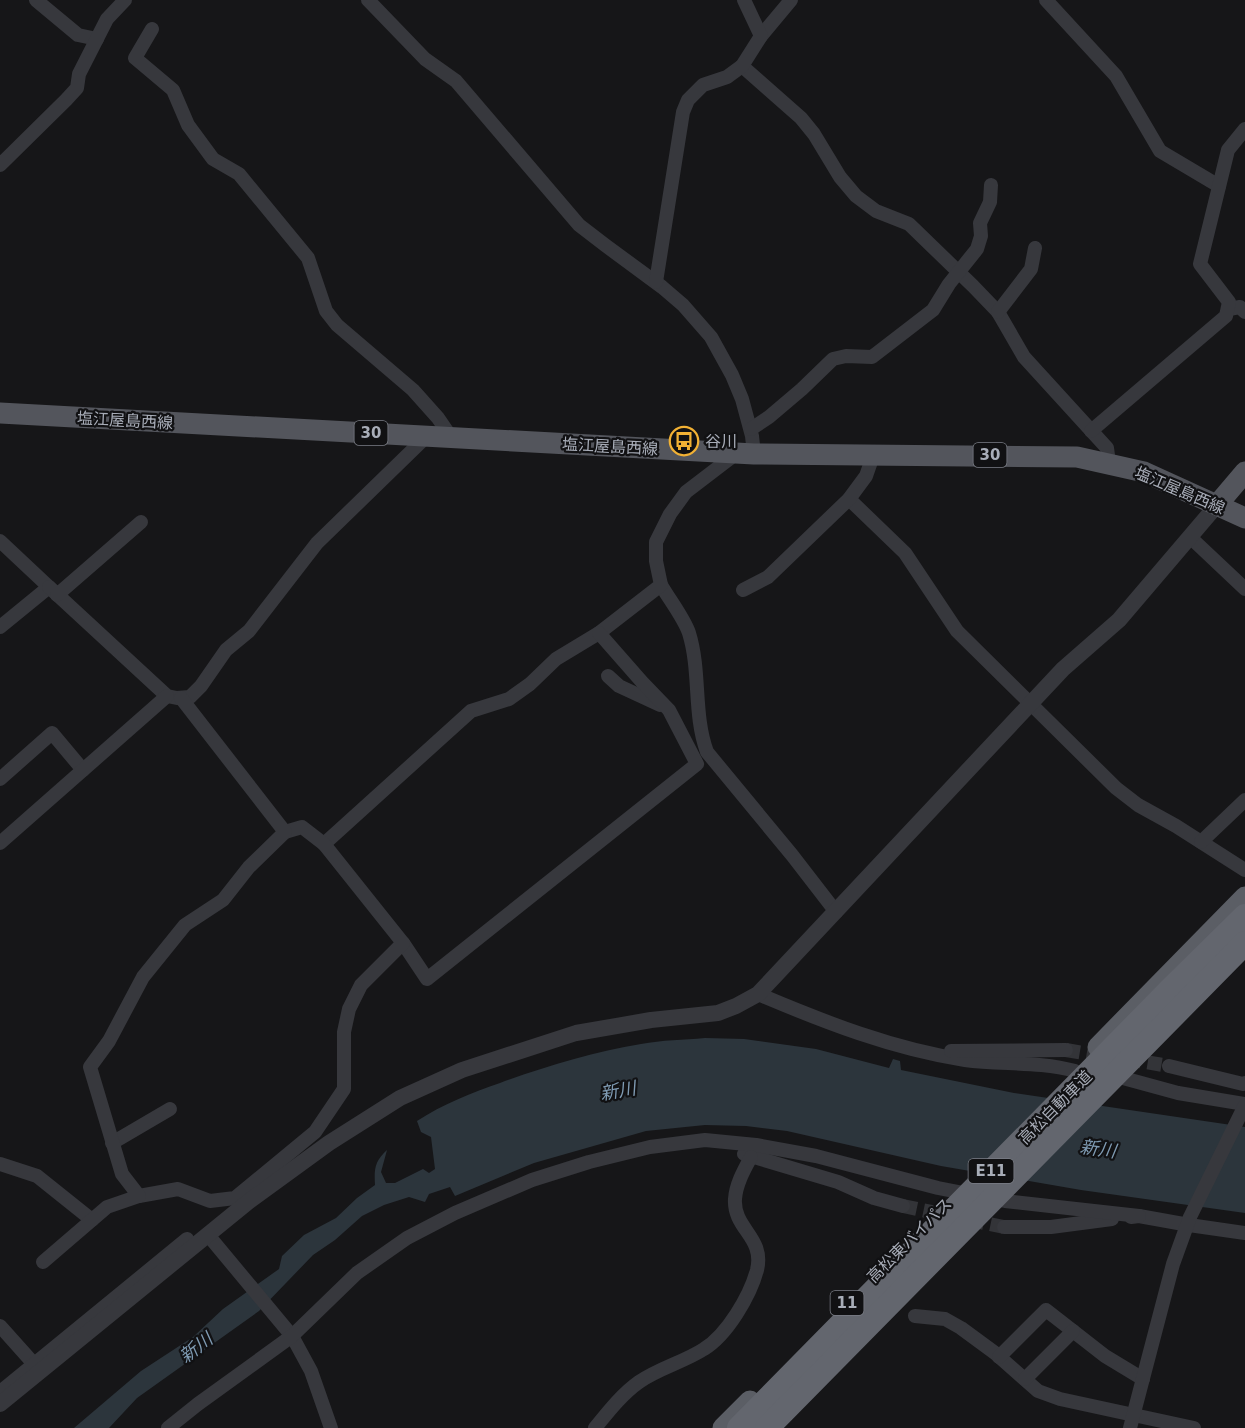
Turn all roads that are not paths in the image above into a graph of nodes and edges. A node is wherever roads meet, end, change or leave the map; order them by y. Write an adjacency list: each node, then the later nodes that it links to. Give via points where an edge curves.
1 (36, 0): 9 (street, via 78,35)
2 (125, 0): 9 (street)
3 (368, 0): 17 (street, via 425,59 456,81 579,225)
4 (744, 0): 8 (street)
5 (791, 0): 8 (street)
6 (1046, 0): 13 (street, via 1116,76 1160,150)
7 (152, 29): 24 (street, via 135,58 173,90 188,125 213,159 239,174 308,258 326,311 337,325 413,390)
8 (761, 36): 10 (street)
9 (97, 39): 12 (street, via 79,74 77,88)
10 (742, 66): 16 (street, via 801,118 856,196 876,211 909,224); 17 (street, via 727,77 702,85 683,112)
11 (1245, 129): 13 (street, via 1228,150)
12 (0, 165)
13 (1212, 182): 18 (street, via 1200,264 1229,302)
14 (991, 185): 16 (street, via 977,249)
15 (1035, 248): 19 (street, via 1031,269)
16 (958, 272): 19 (street); 25 (street, via 933,310 911,329 872,357 833,359 769,417)
17 (656, 282): 25 (street, via 683,304 711,337 742,399)
18 (1229, 309): 20 (street, via 1240,307); 22 (street, via 1226,316)
19 (998, 312): 22 (street, via 1024,357)
20 (1245, 312)
21 (0, 413): 23 (main road, 塩江屋島西線 / 30)
22 (1091, 431): 27 (street, via 1107,448)
23 (428, 436): 24 (main road, 塩江屋島西線 / 30); 42 (street, via 316,543 249,631 226,650 201,686 190,697)
24 (451, 437): 25 (main road, 塩江屋島西線 / 30)
25 (747, 445): 26 (main road, 塩江屋島西線 / 30); 35 (street, via 686,492 670,514 656,542)
26 (873, 456): 27 (main road, 塩江屋島西線 / 30, via 1043,455); 29 (street, via 866,476)
27 (1109, 463): 30 (main road, 塩江屋島西線 / 30, via 1143,472)
28 (1245, 472): 30 (main road)
29 (849, 499): 36 (street, via 768,577); 43 (street, via 905,553 957,631)
30 (1217, 505): 31 (main road, 塩江屋島西線 / 30); 33 (street)
31 (1245, 518)
32 (141, 522): 38 (street)
33 (1190, 537): 37 (street); 43 (street, via 1119,620)
34 (0, 541): 38 (street)
35 (661, 585): 40 (street); 45 (street, via 689,632 699,694 700,732)
36 (743, 590)
37 (1245, 590)
38 (53, 591): 39 (street); 42 (street)
39 (0, 627)
40 (599, 633): 44 (street); 52 (street, via 556,659 509,699 471,711)
41 (608, 676): 44 (street, via 619,686)
42 (174, 697): 46 (street); 49 (street)
43 (1031, 703): 50 (street, via 1130,800); 55 (street)
44 (669, 710): 45 (street, via 680,715); 58 (street, via 697,764 427,979)
45 (706, 752): 55 (street)
46 (83, 770): 47 (street, via 52,733); 51 (street)
47 (0, 779)
48 (1245, 800): 50 (street)
49 (285, 832): 52 (street, via 302,826); 70 (street, via 249,867 223,900 185,925 143,977 109,1041 90,1067)
50 (1201, 842): 53 (street)
51 (0, 843)
52 (324, 844): 58 (street)
53 (1245, 870)
54 (1245, 897): 64 (highway, 高松東バイパス / 11)
55 (836, 912): 60 (street)
56 (1245, 916): 100 (highway, 高松自動車道 / E11, bridge)
57 (1245, 943): 101 (highway, 高松自動車道 / E11, bridge)
58 (403, 944): 74 (street, via 361,985 349,1009 344,1032 344,1089 315,1132 235,1198 210,1202 178,1189)
59 (1245, 954): 66 (highway, 11)
60 (758, 994): 62 (street, via 828,1024); 83 (street, via 718,1013 576,1034 462,1070 400,1098 329,1143 248,1202)
61 (1066, 1050): 62 (street)
62 (925, 1052): 64 (street, via 966,1060 1057,1066)
63 (1169, 1066): 65 (street)
64 (1071, 1074): 73 (highway, 高松東バイパス / 11)
65 (1245, 1083)
66 (1118, 1084): 67 (street); 75 (highway, 11)
67 (1243, 1107): 79 (street)
68 (170, 1109): 70 (street)
69 (705, 1140): 71 (street); 73 (street, via 816,1156 908,1181); 88 (street, via 650,1147 589,1162 532,1180 455,1213 407,1238 357,1273)
70 (112, 1143): 74 (street, via 122,1174)
71 (751, 1157): 76 (street); 98 (street, via 738,1183 735,1201 738,1220 756,1244 759,1261 742,1305 706,1348 639,1382)
72 (0, 1164): 78 (street, via 38,1176)
73 (964, 1185): 75 (street); 99 (highway, 高松東バイパス / 11)
74 (139, 1196): 78 (street, via 107,1207)
75 (1010, 1196): 77 (street); 102 (highway, 11)
76 (903, 1206)
77 (1138, 1216): 79 (street); 80 (street, via 1051,1227)
78 (92, 1220): 84 (street)
79 (1190, 1221): 81 (street); 92 (street, via 1162,1302)
80 (1004, 1227)
81 (1245, 1233)
82 (187, 1239): 90 (street)
83 (212, 1239): 88 (street); 94 (street)
84 (43, 1262)
85 (915, 1316): 89 (street, via 945,1319)
86 (0, 1326): 90 (street)
87 (1073, 1331): 89 (street, via 1046,1310); 91 (street); 92 (street)
88 (289, 1332): 96 (street); 97 (street, via 311,1371)
89 (999, 1357): 91 (street)
90 (34, 1364): 93 (street)
91 (1025, 1379): 95 (street, via 1038,1391)
92 (1143, 1379): 95 (street)
93 (0, 1392)
94 (0, 1404)
95 (1132, 1421): 103 (street)
96 (168, 1428)
97 (331, 1428)
98 (595, 1428)
99 (723, 1428)
100 (739, 1428)
101 (767, 1428)
102 (783, 1428)
103 (1194, 1428)

